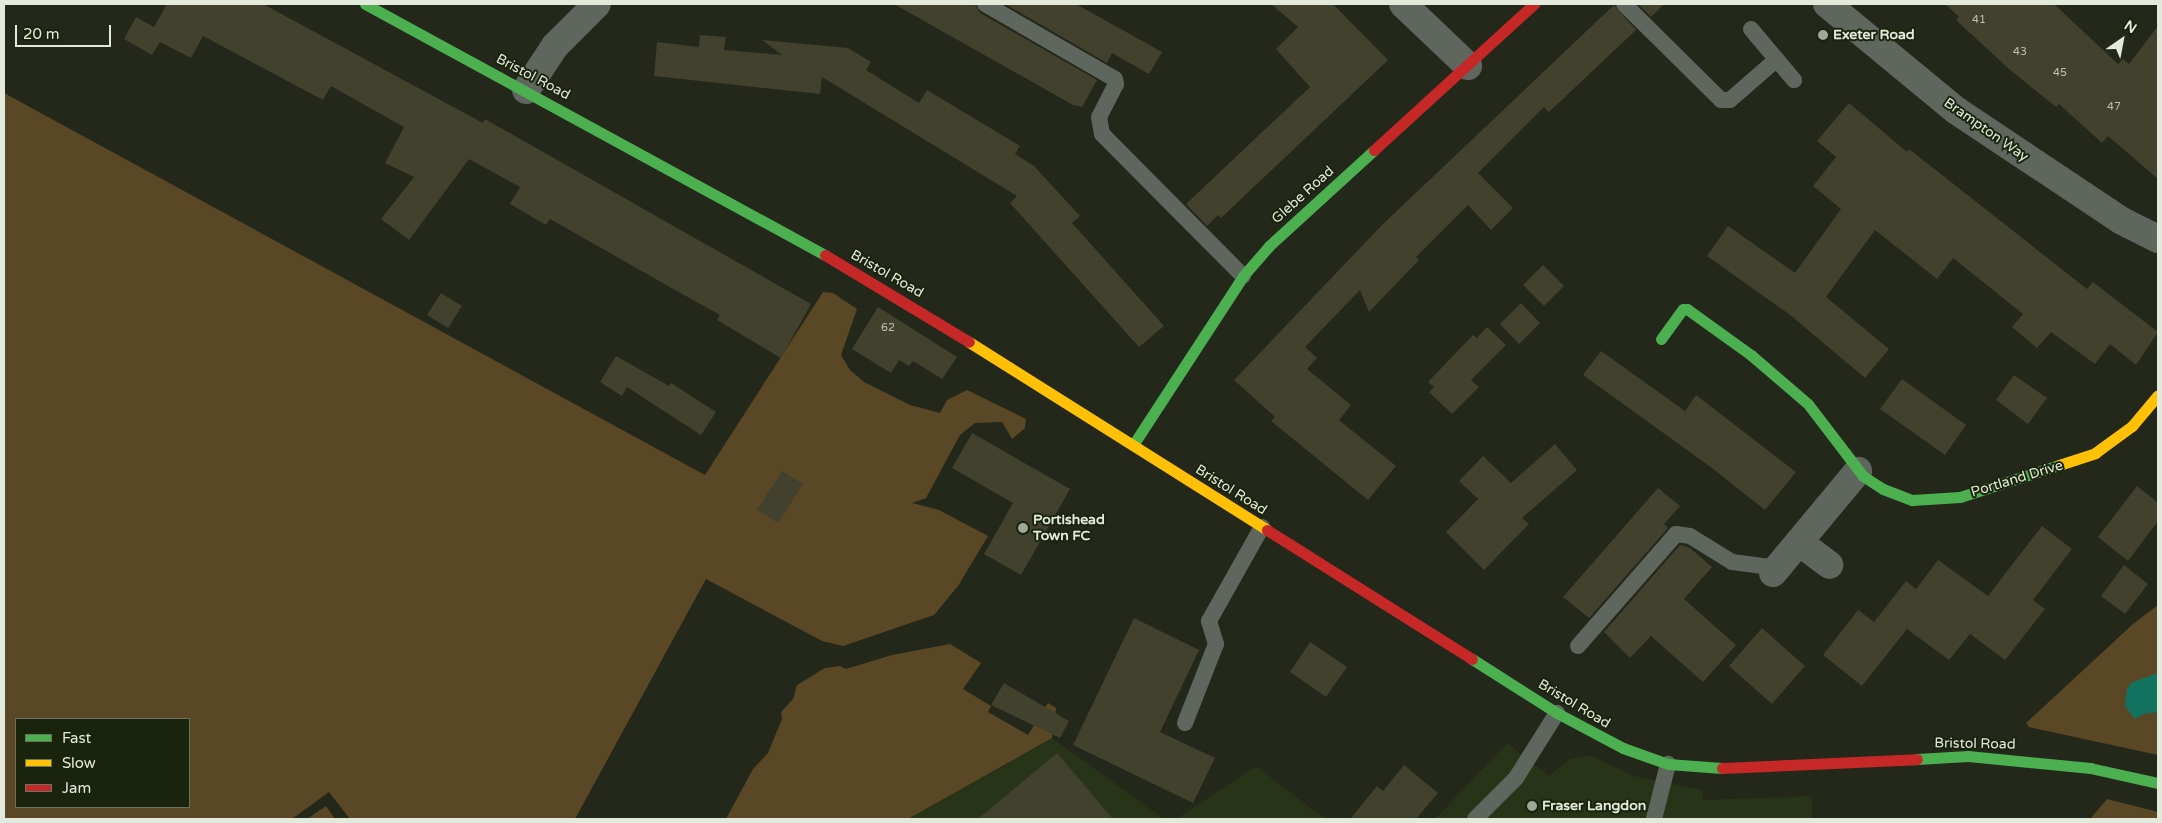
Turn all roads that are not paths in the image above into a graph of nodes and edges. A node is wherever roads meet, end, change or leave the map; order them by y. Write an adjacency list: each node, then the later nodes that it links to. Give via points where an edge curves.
1 (365, 4): 12 (main road, Bristol Road)
2 (597, 4): 12 (street, via 556,46)
3 (985, 4): 14 (lane, via 1114,79 1116,84 1099,117 1102,134)
4 (1403, 4): 10 (street)
5 (1534, 4): 10 (main road, Glebe Road)
6 (1624, 4): 9 (lane, via 1721,100 1730,100)
7 (1827, 4): 13 (street, Brampton Way, via 1957,111 2122,221)
8 (1751, 29): 9 (lane)
9 (1777, 59): 11 (lane)
10 (1468, 66): 14 (main road, Glebe Road, via 1269,246)
11 (1794, 80)
12 (526, 90): 17 (main road, Bristol Road, via 913,306)
13 (2158, 239)
14 (1243, 276): 17 (main road, Glebe Road)
15 (1661, 339): 18 (main road, Portland Drive, via 1683,309 1687,309 1751,355 1808,404)
16 (2158, 395): 18 (main road, Portland Drive, via 2132,426 2095,453 1960,497 1912,500 1883,489)
17 (1133, 445): 19 (main road, Bristol Road)
18 (1858, 471): 20 (street)
19 (1262, 527): 24 (main road, Bristol Road); 25 (lane, via 1209,621 1216,644)
20 (1799, 542): 21 (street); 22 (street)
21 (1829, 565)
22 (1776, 570): 23 (lane, via 1732,562 1690,536 1676,534)
23 (1578, 646)
24 (1557, 713): 26 (main road, Bristol Road, via 1598,738); 28 (lane, via 1516,778)
25 (1185, 723)
26 (1668, 764): 27 (main road, Bristol Road, via 1708,770 1745,770 1968,756 2044,761 2141,777); 29 (lane)
27 (2158, 783)
28 (1474, 819)
29 (1654, 819)

